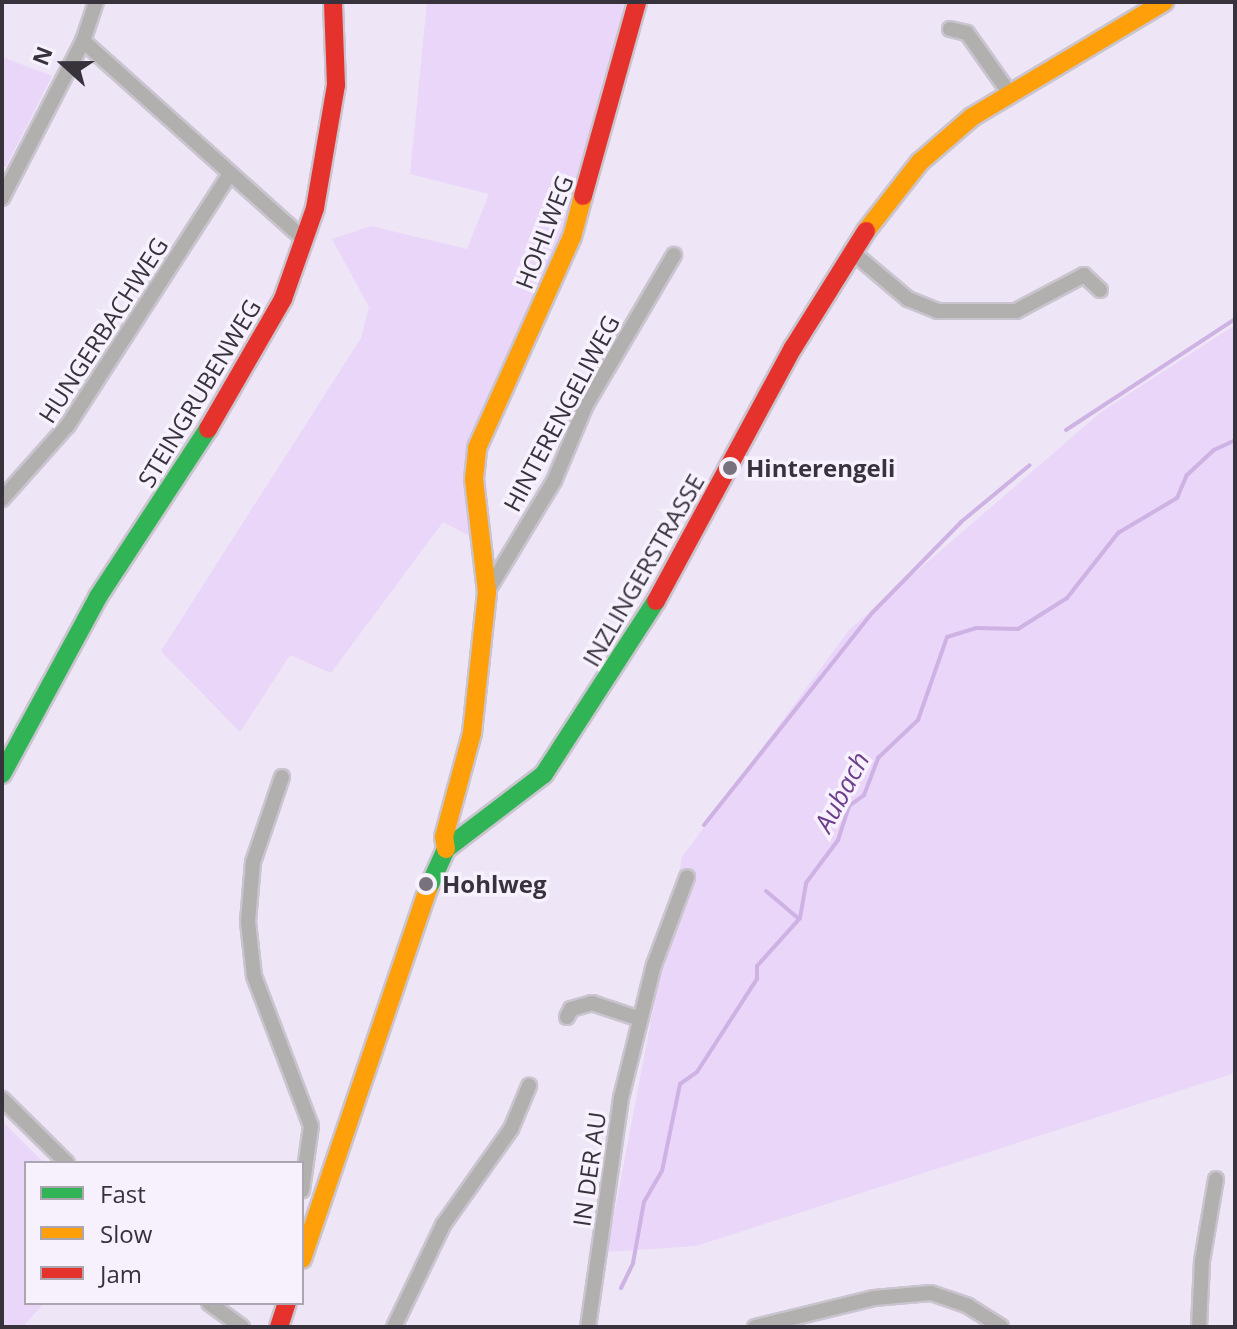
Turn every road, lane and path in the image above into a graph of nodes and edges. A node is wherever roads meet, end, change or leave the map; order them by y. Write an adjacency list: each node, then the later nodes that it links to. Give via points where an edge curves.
1 (96, 2): 6 (street)
2 (333, 2): 10 (street, STEINGRUBENWEG, via 336,85)
3 (637, 2): 15 (street, HOHLWEG, via 572,237 477,448 474,479)
4 (1164, 2): 7 (street, INZLINGERSTRASSE)
5 (950, 29): 7 (street, via 967,33)
6 (83, 41): 8 (street); 9 (street)
7 (1008, 91): 11 (street, INZLINGERSTRASSE, via 920,162)
8 (229, 175): 10 (street); 14 (street, HUNGERBACHWEG, via 68,425)
9 (2, 198)
10 (305, 240): 16 (street, STEINGRUBENWEG, via 264,338 98,597)
11 (851, 251): 13 (street, via 908,299 938,311 1016,311 1084,275); 18 (street, INZLINGERSTRASSE, via 675,570 559,757 525,790)
12 (674, 255): 15 (street, HINTERENGELIWEG, via 586,405 554,481)
13 (1100, 290)
14 (2, 499)
15 (487, 592): 18 (street, HOHLWEG, via 472,733 444,837)
16 (2, 774)
17 (282, 777): 25 (street, via 253,862 248,922 254,976 311,1126)
18 (446, 849): 27 (street, INZLINGERSTRASSE, via 426,884)
19 (687, 877): 21 (street, IN DER AU)
20 (567, 1017): 21 (street, via 571,1009 592,1003)
21 (640, 1019): 33 (street, IN DER AU, via 621,1098)
22 (529, 1086): 32 (street, via 511,1129 443,1225)
23 (2, 1099): 24 (street)
24 (65, 1161)
25 (304, 1176)
26 (1216, 1179): 36 (street, via 1202,1261)
27 (304, 1253)
28 (212, 1305): 30 (street)
29 (286, 1305): 31 (street)
30 (242, 1327)
31 (279, 1327)
32 (394, 1327)
33 (588, 1327)
34 (755, 1327): 35 (street, via 874,1298 931,1293 968,1306)
35 (1001, 1327)
36 (1199, 1327)

